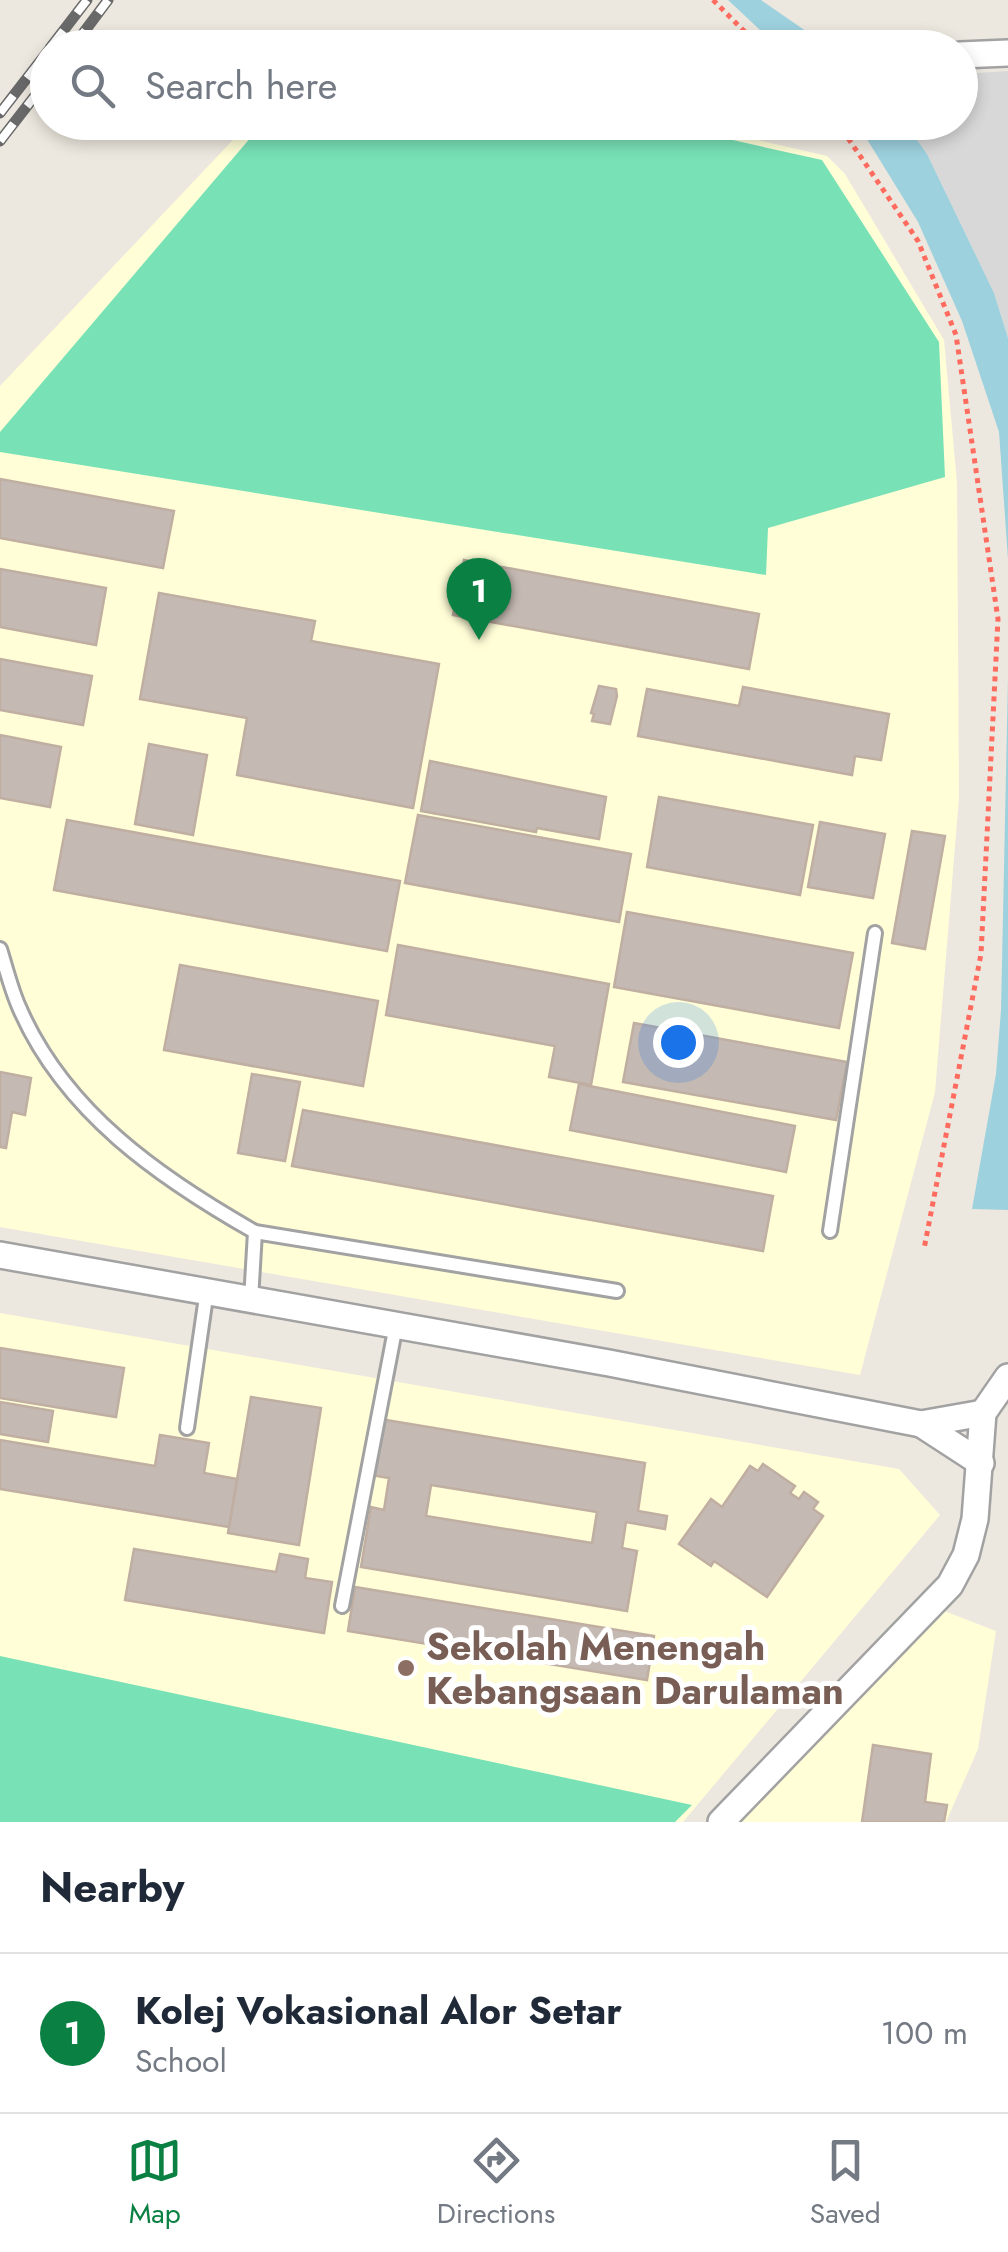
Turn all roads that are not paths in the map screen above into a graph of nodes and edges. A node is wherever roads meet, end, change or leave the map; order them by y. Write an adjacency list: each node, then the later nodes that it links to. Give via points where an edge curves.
1 (1008, 53): 2 (street)
2 (978, 54)
3 (875, 934): 6 (lane)
4 (0, 948): 5 (lane, via 36,1040 85,1107 149,1166)
5 (255, 1232): 9 (lane); 10 (lane)
6 (830, 1232)
7 (0, 1254): 8 (street)
8 (207, 1290): 10 (street); 15 (lane)
9 (618, 1291)
10 (252, 1300): 11 (street)
11 (396, 1325): 14 (street); 17 (lane)
12 (1008, 1377): 13 (street)
13 (983, 1413): 14 (street); 16 (street)
14 (921, 1424): 16 (street)
15 (187, 1428)
16 (981, 1463): 18 (street, via 966,1555 950,1585)
17 (342, 1606)
18 (721, 1822)

